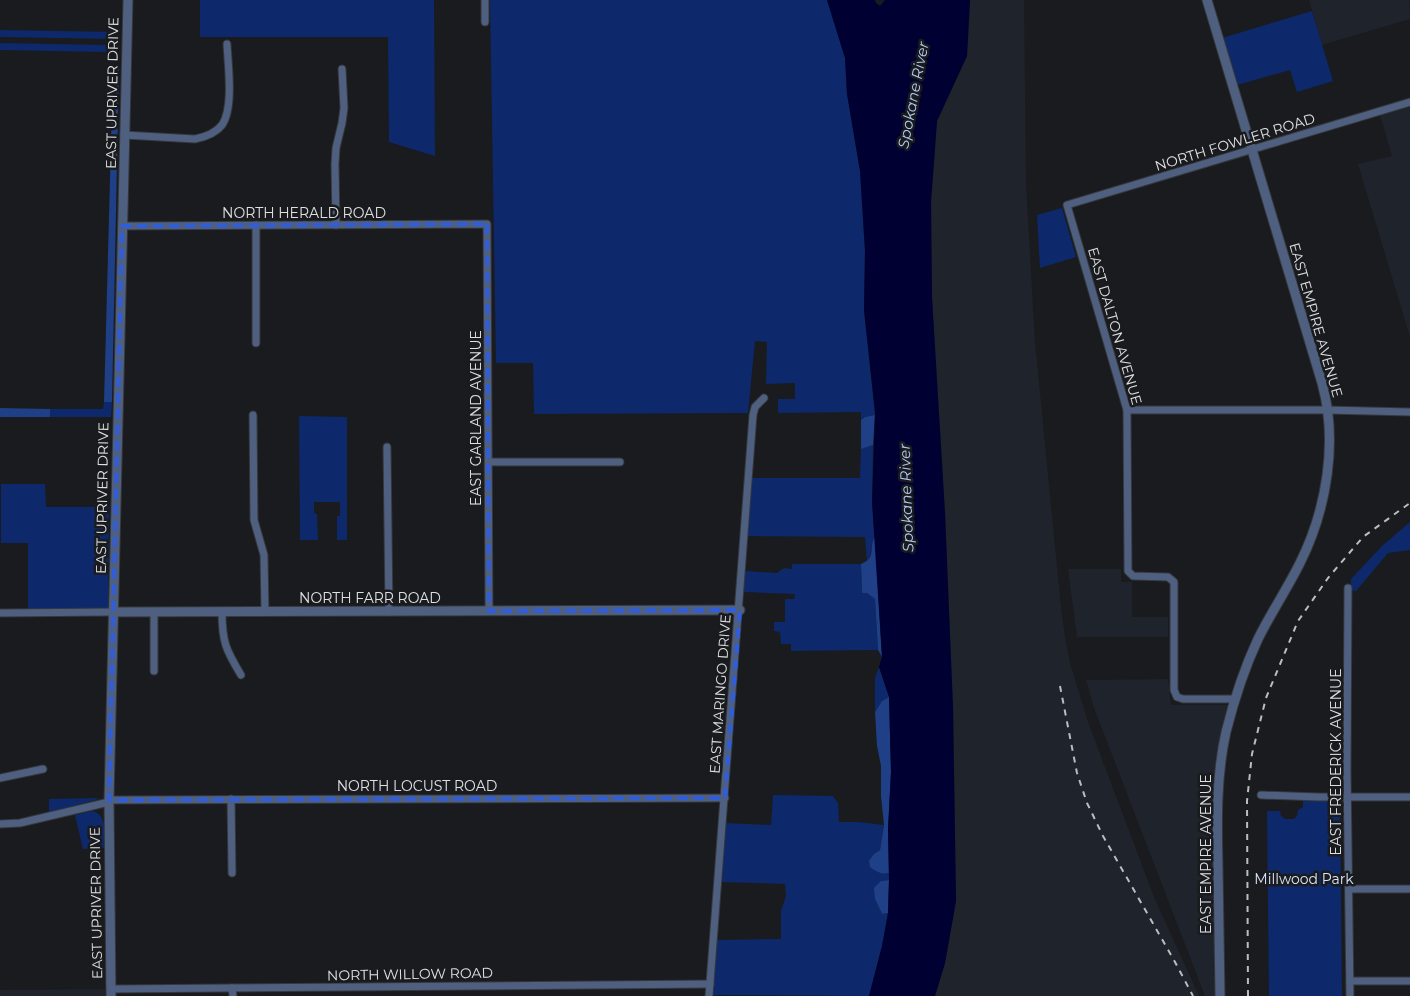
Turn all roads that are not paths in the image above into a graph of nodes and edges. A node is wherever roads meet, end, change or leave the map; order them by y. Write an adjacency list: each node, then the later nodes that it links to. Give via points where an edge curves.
1 (128, 0): 8 (street, EAST UPRIVER DRIVE)
2 (485, 0): 4 (street)
3 (1207, 0): 9 (street, EAST EMPIRE AVENUE)
4 (486, 22)
5 (227, 44): 8 (street, via 228,101 221,126 206,137 195,139)
6 (342, 69): 13 (street, via 343,115 335,164)
7 (1410, 102): 9 (street, NORTH FOWLER ROAD)
8 (124, 135): 14 (street, EAST UPRIVER DRIVE)
9 (1252, 150): 10 (street, NORTH FOWLER ROAD); 18 (street, EAST EMPIRE AVENUE, via 1322,383)
10 (1067, 205): 17 (street, EAST DALTON AVENUE)
11 (486, 224): 13 (street, NORTH HERALD ROAD); 22 (street, EAST GARLAND AVENUE)
12 (256, 225): 13 (street, NORTH HERALD ROAD); 14 (street, NORTH HERALD ROAD); 15 (street)
13 (336, 225)
14 (122, 226): 27 (street, EAST UPRIVER DRIVE)
15 (256, 343)
16 (764, 398): 25 (street, EAST MARINGO DRIVE, via 753,415)
17 (1127, 410): 18 (street); 35 (street, EAST DALTON AVENUE, via 1127,566 1130,575 1168,577 1175,586 1174,690 1177,697)
18 (1327, 410): 19 (street); 35 (street, EAST EMPIRE AVENUE, via 1327,473 1316,524 1300,563 1257,640)
19 (1410, 412)
20 (253, 415): 30 (street, via 254,520 264,556)
21 (388, 447): 31 (street)
22 (489, 462): 23 (street); 26 (street, EAST GARLAND AVENUE)
23 (620, 462)
24 (1348, 588): 39 (street, EAST FREDERICK AVENUE)
25 (740, 610): 26 (street, NORTH FARR ROAD); 41 (street, EAST MARINGO DRIVE)
26 (489, 611): 31 (street, NORTH FARR ROAD)
27 (113, 612): 28 (street, NORTH FARR ROAD); 32 (street, NORTH FARR ROAD); 43 (street, EAST UPRIVER DRIVE)
28 (154, 612): 29 (street, NORTH FARR ROAD); 33 (street)
29 (222, 612): 30 (street, NORTH FARR ROAD); 34 (street, via 225,645)
30 (265, 612): 31 (street, NORTH FARR ROAD)
31 (389, 612)
32 (0, 613)
33 (154, 671)
34 (241, 675)
35 (1235, 699): 54 (street, EAST EMPIRE AVENUE, via 1223,749 1218,806)
36 (43, 769): 37 (street)
37 (0, 778)
38 (1261, 795): 39 (street)
39 (1348, 797): 40 (street); 46 (street, EAST FREDERICK AVENUE)
40 (1410, 797)
41 (725, 798): 42 (street, NORTH LOCUST ROAD); 50 (street, EAST MARINGO DRIVE)
42 (231, 800): 43 (street, NORTH LOCUST ROAD); 45 (street)
43 (109, 801): 44 (street, NORTH LOCUST ROAD, via 20,823); 52 (street, EAST UPRIVER DRIVE)
44 (0, 824)
45 (232, 873)
46 (1349, 889): 47 (street); 48 (street, EAST FREDERICK AVENUE)
47 (1410, 889)
48 (1350, 981): 49 (street); 55 (street, EAST FREDERICK AVENUE)
49 (1410, 981)
50 (710, 984): 51 (street, NORTH WILLOW ROAD); 53 (street, EAST MARINGO DRIVE)
51 (232, 992): 52 (street, NORTH WILLOW ROAD)
52 (111, 993)
53 (709, 996)
54 (1220, 996)
55 (1350, 996)

